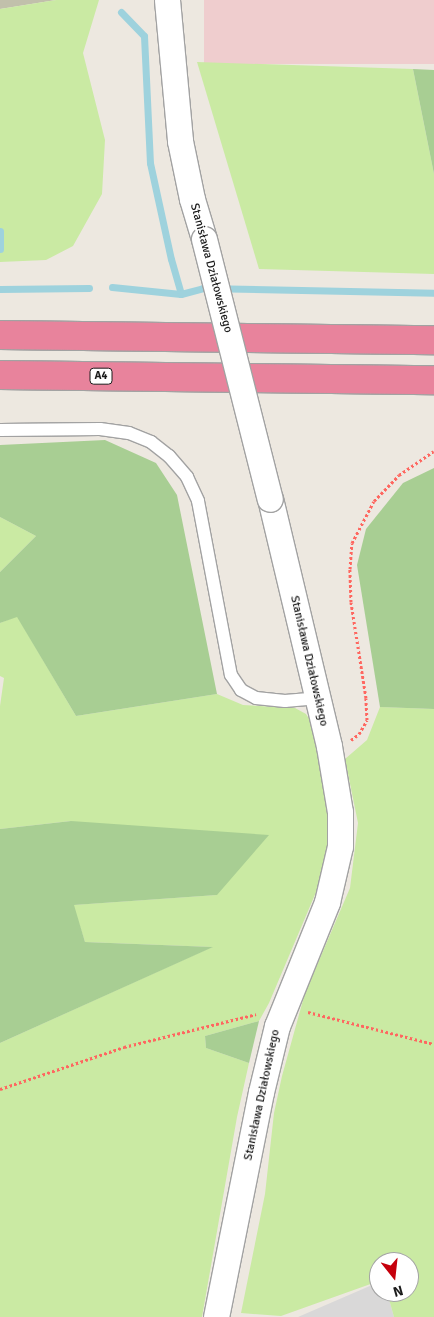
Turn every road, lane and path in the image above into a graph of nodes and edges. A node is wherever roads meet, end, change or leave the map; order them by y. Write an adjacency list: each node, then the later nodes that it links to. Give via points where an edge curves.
1 (167, 0): 8 (street, Stanisława Działowskiego, bridge, via 180,141 192,199)
2 (0, 336): 3 (highway)
3 (434, 340)
4 (0, 375): 5 (highway, A4)
5 (434, 380)
6 (0, 430): 8 (lane, via 100,429 129,433 151,442 169,456 187,477 198,501 232,676 241,690 256,698 285,701)
7 (434, 450): 9 (path, via 399,475 374,501 352,544 352,602 367,720 359,734 348,742)
8 (318, 698): 9 (street, Stanisława Działowskiego)
9 (329, 746): 10 (street, Stanisława Działowskiego, via 340,812 340,846 327,902)
10 (284, 1006): 11 (path); 12 (path, via 124,1048); 13 (street, Stanisława Działowskiego, via 261,1092)
11 (434, 1044)
12 (0, 1089)
13 (216, 1317)

